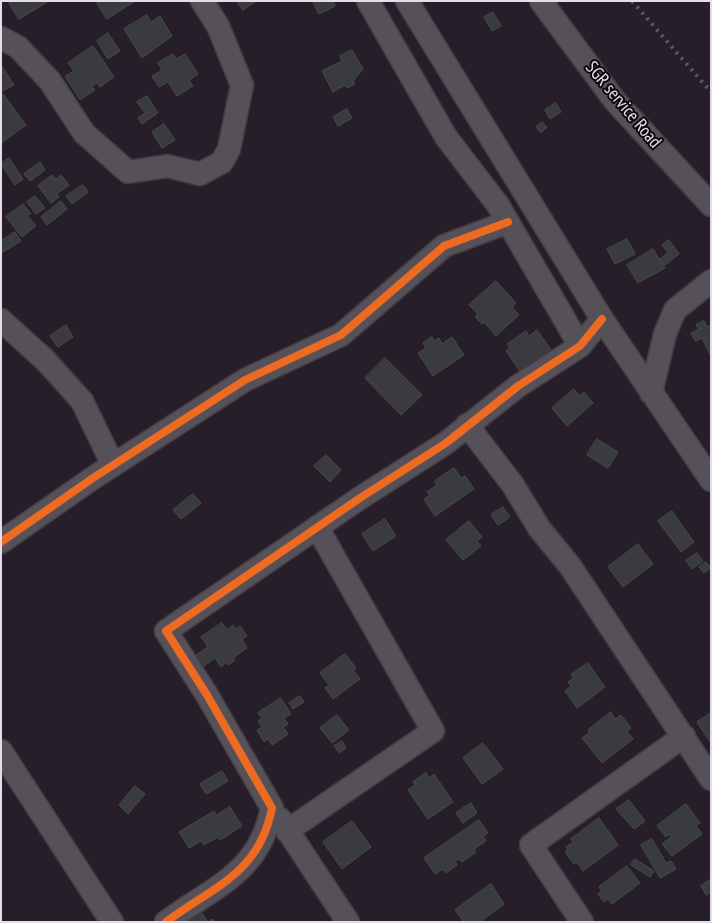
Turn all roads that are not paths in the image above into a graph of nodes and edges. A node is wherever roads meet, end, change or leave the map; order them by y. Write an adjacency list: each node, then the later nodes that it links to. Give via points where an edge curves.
1 (202, 1): 5 (street, via 218,26 242,85 229,149 222,162 200,174 167,166 128,172 84,134 43,74 18,48)
2 (368, 1): 7 (street, via 446,137)
3 (407, 1): 9 (street)
4 (541, 1): 6 (street, SGR service Road, via 615,101)
5 (1, 38)
6 (711, 204)
7 (508, 222): 11 (street); 14 (street, via 444,246 341,335 245,380)
8 (711, 281): 12 (street, via 675,310 665,334)
9 (602, 319): 11 (street); 12 (street)
10 (1, 320): 14 (street, via 45,360 82,401)
11 (580, 346): 13 (street, via 518,386)
12 (651, 392): 15 (street)
13 (467, 425): 16 (street, via 446,443); 18 (street, via 512,485 539,528 570,566)
14 (113, 465): 17 (street)
15 (711, 480)
16 (317, 527): 21 (street, via 166,631); 22 (street, via 433,731)
17 (1, 542)
18 (684, 736): 20 (street); 26 (street, via 531,845)
19 (1, 751): 23 (street)
20 (707, 767)
21 (272, 808): 22 (street); 24 (street, via 268,829 254,856 218,889)
22 (288, 831): 25 (street)
23 (112, 922)
24 (166, 922)
25 (348, 922)
26 (582, 922)

